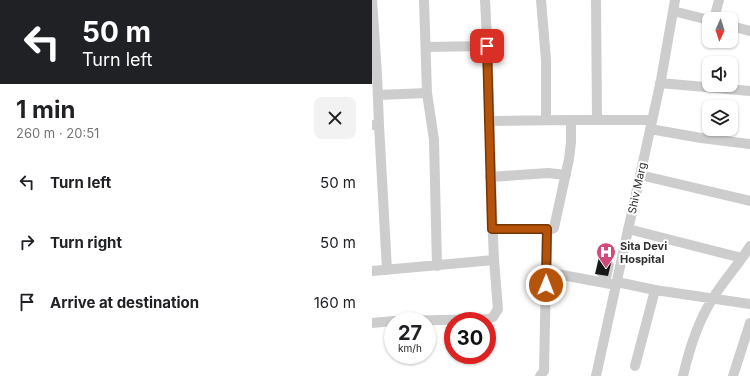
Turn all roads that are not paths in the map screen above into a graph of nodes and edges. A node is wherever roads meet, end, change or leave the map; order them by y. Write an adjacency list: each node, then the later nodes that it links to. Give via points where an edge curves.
1 (372, 0): 15 (street)
2 (424, 0): 14 (street)
3 (485, 0): 13 (street)
4 (541, 0): 21 (street, via 546,60)
5 (596, 0): 20 (street)
6 (675, 0): 8 (street, Shiv Marg)
7 (720, 0): 9 (street)
8 (673, 11): 10 (street); 16 (street, Shiv Marg)
9 (716, 12)
10 (702, 18)
11 (738, 28): 12 (street)
12 (750, 31)
13 (487, 46): 14 (street); 23 (street)
14 (426, 47): 18 (street)
15 (375, 74): 19 (street)
16 (660, 83): 17 (street); 24 (street, Shiv Marg)
17 (750, 91)
18 (427, 93): 19 (street); 37 (street, via 434,140)
19 (378, 95): 25 (street)
20 (597, 119): 22 (street); 24 (street)
21 (546, 120): 22 (street); 23 (street)
22 (571, 120): 27 (street)
23 (489, 121): 29 (street)
24 (651, 124): 26 (street, via 701,138); 28 (street, Shiv Marg)
25 (375, 125): 38 (street)
26 (750, 144)
27 (566, 175): 29 (street, via 548,173); 32 (street, via 555,226)
28 (640, 175): 30 (street); 33 (street, Shiv Marg)
29 (490, 177): 31 (street)
30 (750, 201)
31 (492, 229): 32 (street); 36 (street)
32 (547, 229): 40 (street)
33 (628, 229): 35 (street); 41 (street, Shiv Marg)
34 (750, 246): 35 (street)
35 (742, 258): 43 (street)
36 (494, 260): 37 (street); 45 (street, via 498,309 493,317)
37 (437, 266): 38 (street)
38 (386, 270): 39 (street)
39 (372, 271)
40 (546, 272): 41 (street); 50 (street, via 544,371)
41 (617, 284): 42 (street); 51 (street, Shiv Marg)
42 (654, 290): 43 (street); 49 (street)
43 (712, 299): 44 (street); 52 (street, via 698,327)
44 (750, 304)
45 (436, 320)
46 (384, 322): 47 (street)
47 (372, 323)
48 (750, 323): 53 (street)
49 (635, 366)
50 (540, 376)
51 (596, 376)
52 (683, 376)
53 (733, 376)

